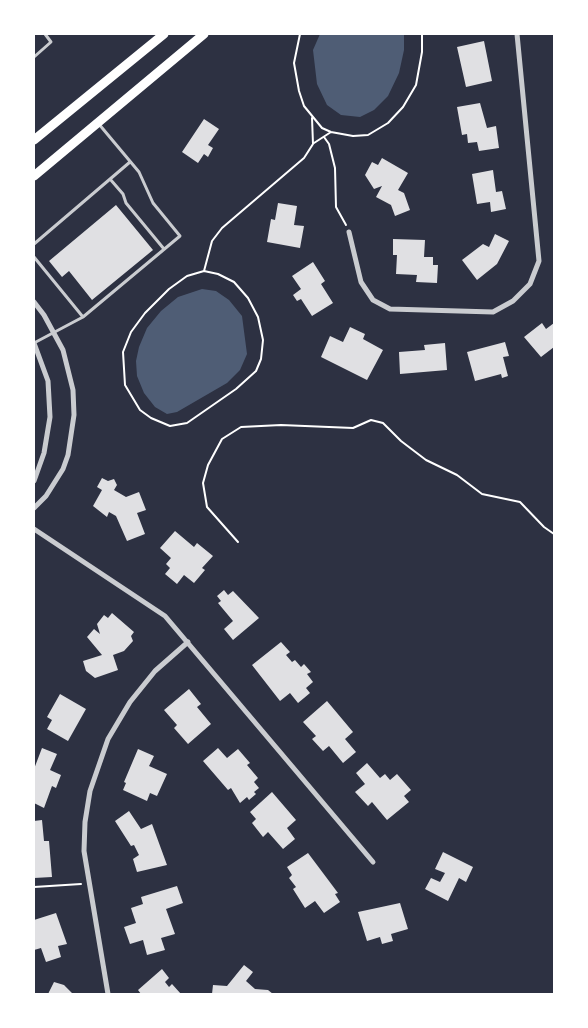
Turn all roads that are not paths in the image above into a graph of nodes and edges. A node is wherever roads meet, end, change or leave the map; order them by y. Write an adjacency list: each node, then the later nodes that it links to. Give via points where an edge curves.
1 (44, 34): 5 (lane, via 51,42)
2 (164, 34): 7 (main road)
3 (204, 34): 6 (main road)
4 (517, 34): 11 (street, via 539,261 530,284 513,301 493,312 390,310 373,300 361,282)
5 (34, 57)
6 (98, 123): 8 (lane); 9 (main road)
7 (34, 140)
8 (130, 162): 10 (lane); 13 (lane, via 139,172 153,203 180,236)
9 (34, 176)
10 (110, 179): 12 (lane); 13 (lane)
11 (349, 232)
12 (34, 244)
13 (164, 249): 16 (lane)
14 (34, 257): 16 (lane)
15 (34, 302): 17 (street)
16 (83, 317): 17 (lane)
17 (54, 332): 18 (lane); 20 (street, via 63,350 73,390 72,436 68,455 55,484)
18 (34, 343): 19 (street, via 48,380 50,417 44,452)
19 (34, 481)
20 (34, 508)
21 (34, 528): 22 (street, via 155,608)
22 (188, 642): 23 (street); 24 (street, via 142,686 108,739 90,791 84,850)
23 (373, 862)
24 (108, 994)

